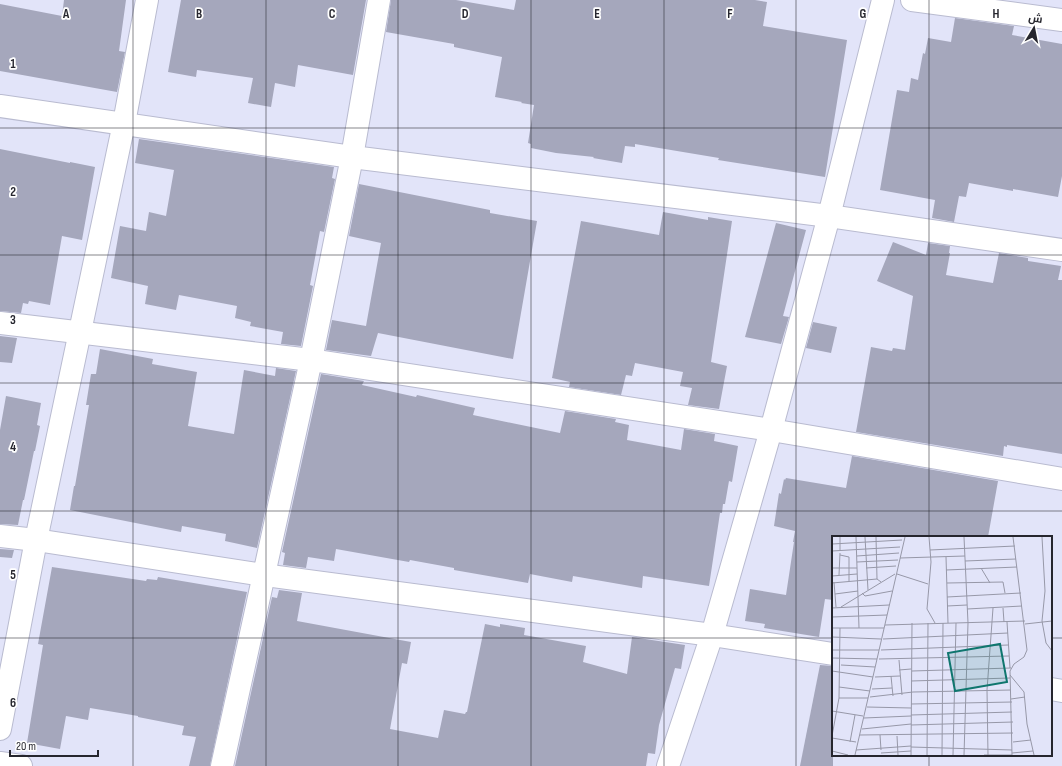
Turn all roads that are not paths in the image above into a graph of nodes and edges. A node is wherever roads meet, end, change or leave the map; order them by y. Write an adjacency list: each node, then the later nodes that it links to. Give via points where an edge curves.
1 (147, 0): 7 (street)
2 (379, 0): 8 (street)
3 (883, 0): 9 (street)
4 (912, 0): 5 (street)
5 (1062, 20)
6 (0, 106): 7 (street)
7 (124, 123): 8 (street); 12 (street)
8 (352, 157): 9 (street); 13 (street)
9 (829, 216): 10 (street); 14 (street)
10 (1062, 250)
11 (0, 323): 12 (street)
12 (80, 333): 13 (street); 17 (street)
13 (311, 360): 14 (street); 18 (street)
14 (771, 430): 15 (street); 19 (street)
15 (1062, 479)
16 (0, 536): 17 (street)
17 (36, 540): 18 (street); 23 (street)
18 (264, 575): 19 (street); 26 (street)
19 (712, 635): 20 (street); 27 (street)
20 (832, 654)
21 (1052, 689): 22 (street)
22 (1062, 690)
23 (0, 729)
24 (0, 763): 25 (street)
25 (21, 766)
26 (222, 766)
27 (668, 766)

